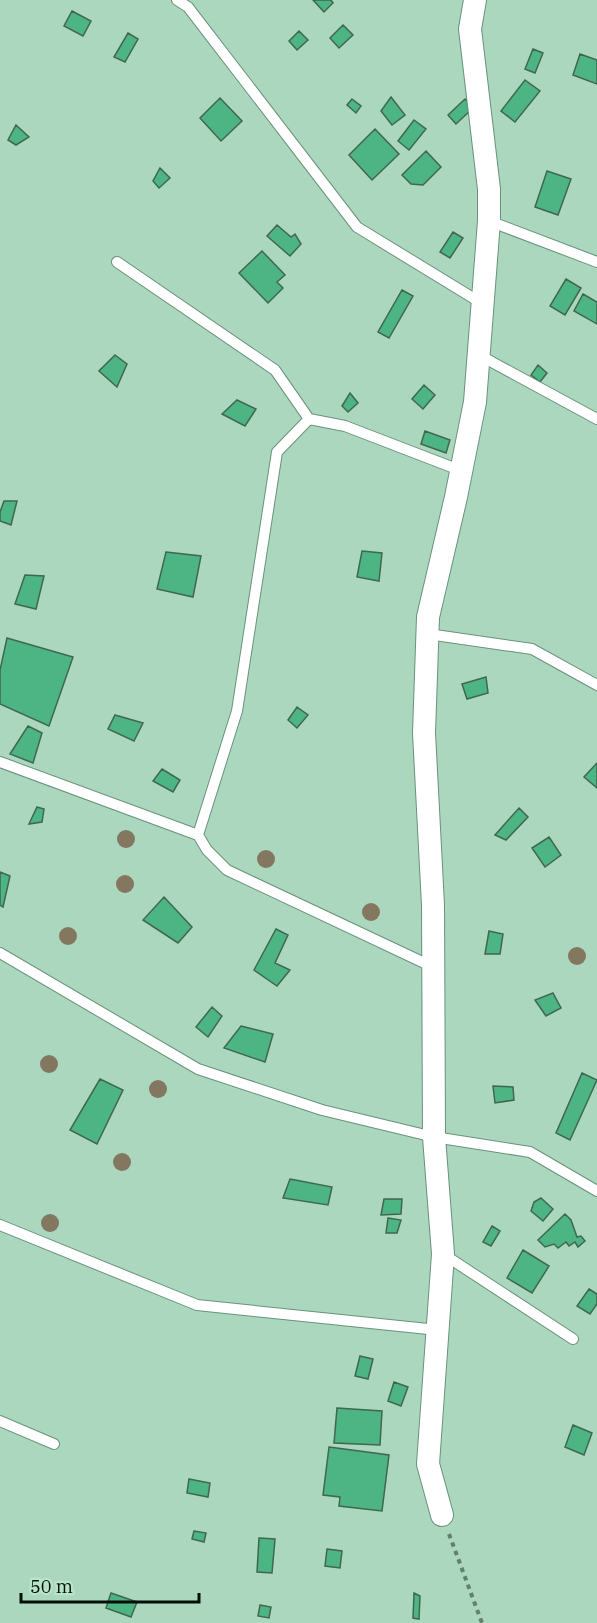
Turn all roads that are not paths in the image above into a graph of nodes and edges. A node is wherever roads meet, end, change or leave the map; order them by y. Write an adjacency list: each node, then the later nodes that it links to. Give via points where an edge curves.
1 (177, 0): 6 (lane, via 188,7 357,227)
2 (475, 0): 3 (street, via 470,28 489,189)
3 (489, 220): 5 (lane); 6 (street)
4 (117, 262): 9 (lane, via 275,370)
5 (597, 262)
6 (483, 304): 7 (street)
7 (479, 355): 8 (lane); 10 (street)
8 (597, 419)
9 (309, 420): 10 (lane, via 345,426); 14 (lane, via 277,452 237,711)
10 (462, 471): 11 (street, via 428,617)
11 (428, 634): 12 (lane, via 532,649); 16 (street, via 424,733)
12 (597, 685)
13 (0, 762): 14 (lane)
14 (198, 835): 16 (lane, via 226,870)
15 (0, 953): 17 (lane, via 198,1069 322,1110)
16 (433, 967): 17 (street)
17 (434, 1137): 18 (lane, via 530,1152); 20 (street)
18 (597, 1191)
19 (0, 1225): 21 (lane, via 197,1305)
20 (443, 1254): 21 (street); 22 (lane)
21 (438, 1330): 25 (street, via 428,1464)
22 (573, 1339)
23 (0, 1421): 24 (lane)
24 (54, 1444)
25 (442, 1515)

